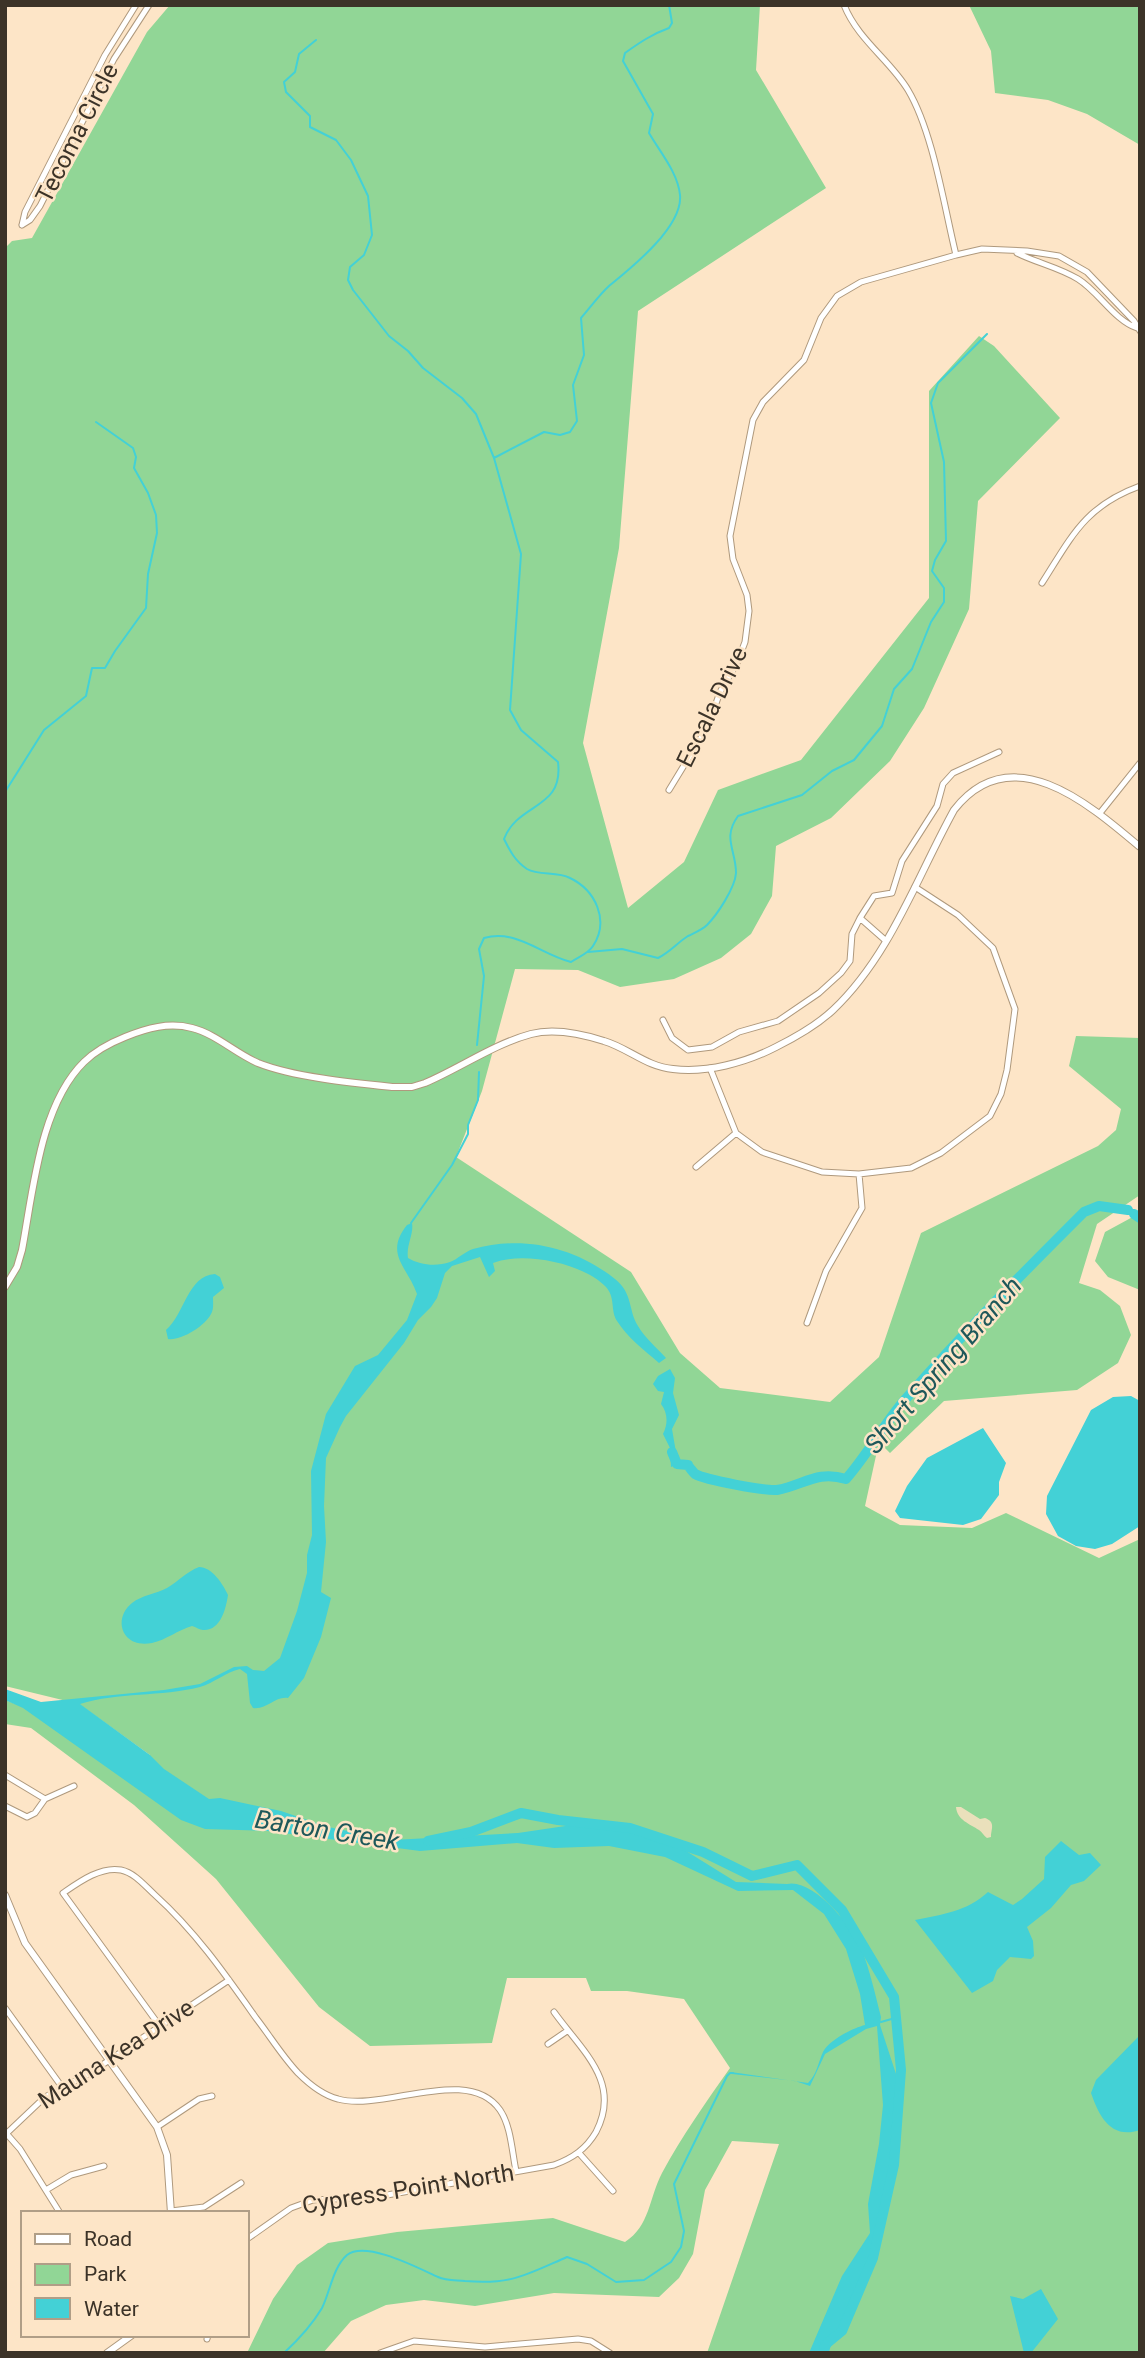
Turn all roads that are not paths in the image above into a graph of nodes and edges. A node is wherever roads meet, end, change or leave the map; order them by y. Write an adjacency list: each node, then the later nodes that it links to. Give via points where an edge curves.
1 (136, 5): 4 (street, Tecoma Circle)
2 (149, 5): 5 (street, Tecoma Circle)
3 (844, 5): 9 (street, via 854,26 902,82 916,106)
4 (110, 46): 5 (street); 6 (street, Tecoma Circle)
5 (118, 51): 7 (street, Tecoma Circle)
6 (105, 55): 7 (street); 7 (street, Tecoma Circle, via 22,225 40,206)
7 (114, 59)
8 (1015, 252): 9 (street, Escala Drive, via 982,249); 10 (street, Escala Drive, via 1077,278); 10 (street, Escala Drive, via 1059,257 1077,265 1111,296)
9 (956, 255): 15 (street, Escala Drive, via 877,276 842,292 821,318 800,365 756,414 730,536 737,574 747,595 744,642 708,726)
10 (1138, 330)
11 (1140, 486): 12 (street, via 1110,499 1085,519)
12 (1042, 583)
13 (999, 752): 19 (street, via 943,783 937,806 902,861 892,892 874,896)
14 (1140, 763): 16 (street)
15 (670, 790)
16 (1100, 813): 17 (street); 18 (street, via 1030,778 1009,776 984,783 954,810)
17 (1140, 847)
18 (915, 887): 20 (street); 25 (street, via 958,915 993,948 1015,1009 1007,1070 990,1116 941,1153 911,1168)
19 (860, 918): 20 (street); 21 (street, via 852,934 850,961 809,1000 778,1021 696,1051 672,1038)
20 (886, 940): 22 (street, via 854,989 817,1023 759,1056)
21 (663, 1020)
22 (710, 1068): 23 (street); 26 (street, via 673,1070 587,1036 533,1033 425,1083 393,1087 276,1069 190,1028 150,1028 96,1052 65,1086 44,1142 17,1267)
23 (736, 1132): 24 (street); 25 (street, via 762,1152 821,1172)
24 (696, 1167)
25 (859, 1174): 27 (street, via 862,1208 826,1272)
26 (5, 1287)
27 (807, 1323)
28 (6, 1776): 30 (street)
29 (74, 1786): 30 (street)
30 (45, 1799): 31 (street, via 30,1816)
31 (5, 1806)
32 (5, 1895): 39 (street, via 25,1943)
33 (229, 1980): 36 (street, Mauna Kea Drive); 36 (street, via 184,1923 136,1877 113,1869 63,1892); 46 (street, via 290,2064 324,2093 366,2102 466,2089 489,2098 505,2120)
34 (6, 2010): 40 (street)
35 (554, 2012): 37 (street)
36 (159, 2025): 39 (street, Mauna Kea Drive)
37 (567, 2031): 38 (street); 44 (street, via 602,2078 605,2091 599,2126)
38 (548, 2045)
39 (110, 2060): 40 (street, Mauna Kea Drive); 42 (street)
40 (62, 2087): 43 (street, Mauna Kea Drive, via 45,2096)
41 (212, 2096): 42 (street, via 199,2099)
42 (158, 2127): 51 (street, via 167,2155)
43 (6, 2133): 48 (street)
44 (579, 2153): 46 (street, Cypress Point North, via 554,2165); 49 (street)
45 (104, 2166): 48 (street, via 71,2175)
46 (516, 2171): 53 (street, Cypress Point North, via 376,2197 313,2200 291,2208)
47 (241, 2183): 52 (street, via 204,2207)
48 (46, 2190): 50 (street)
49 (613, 2191)
50 (59, 2211)
51 (171, 2211)
52 (178, 2211)
53 (248, 2238)
54 (129, 2337): 55 (street)
55 (107, 2353)
56 (380, 2353): 57 (street, via 414,2341 485,2347 578,2339)
57 (610, 2353)

